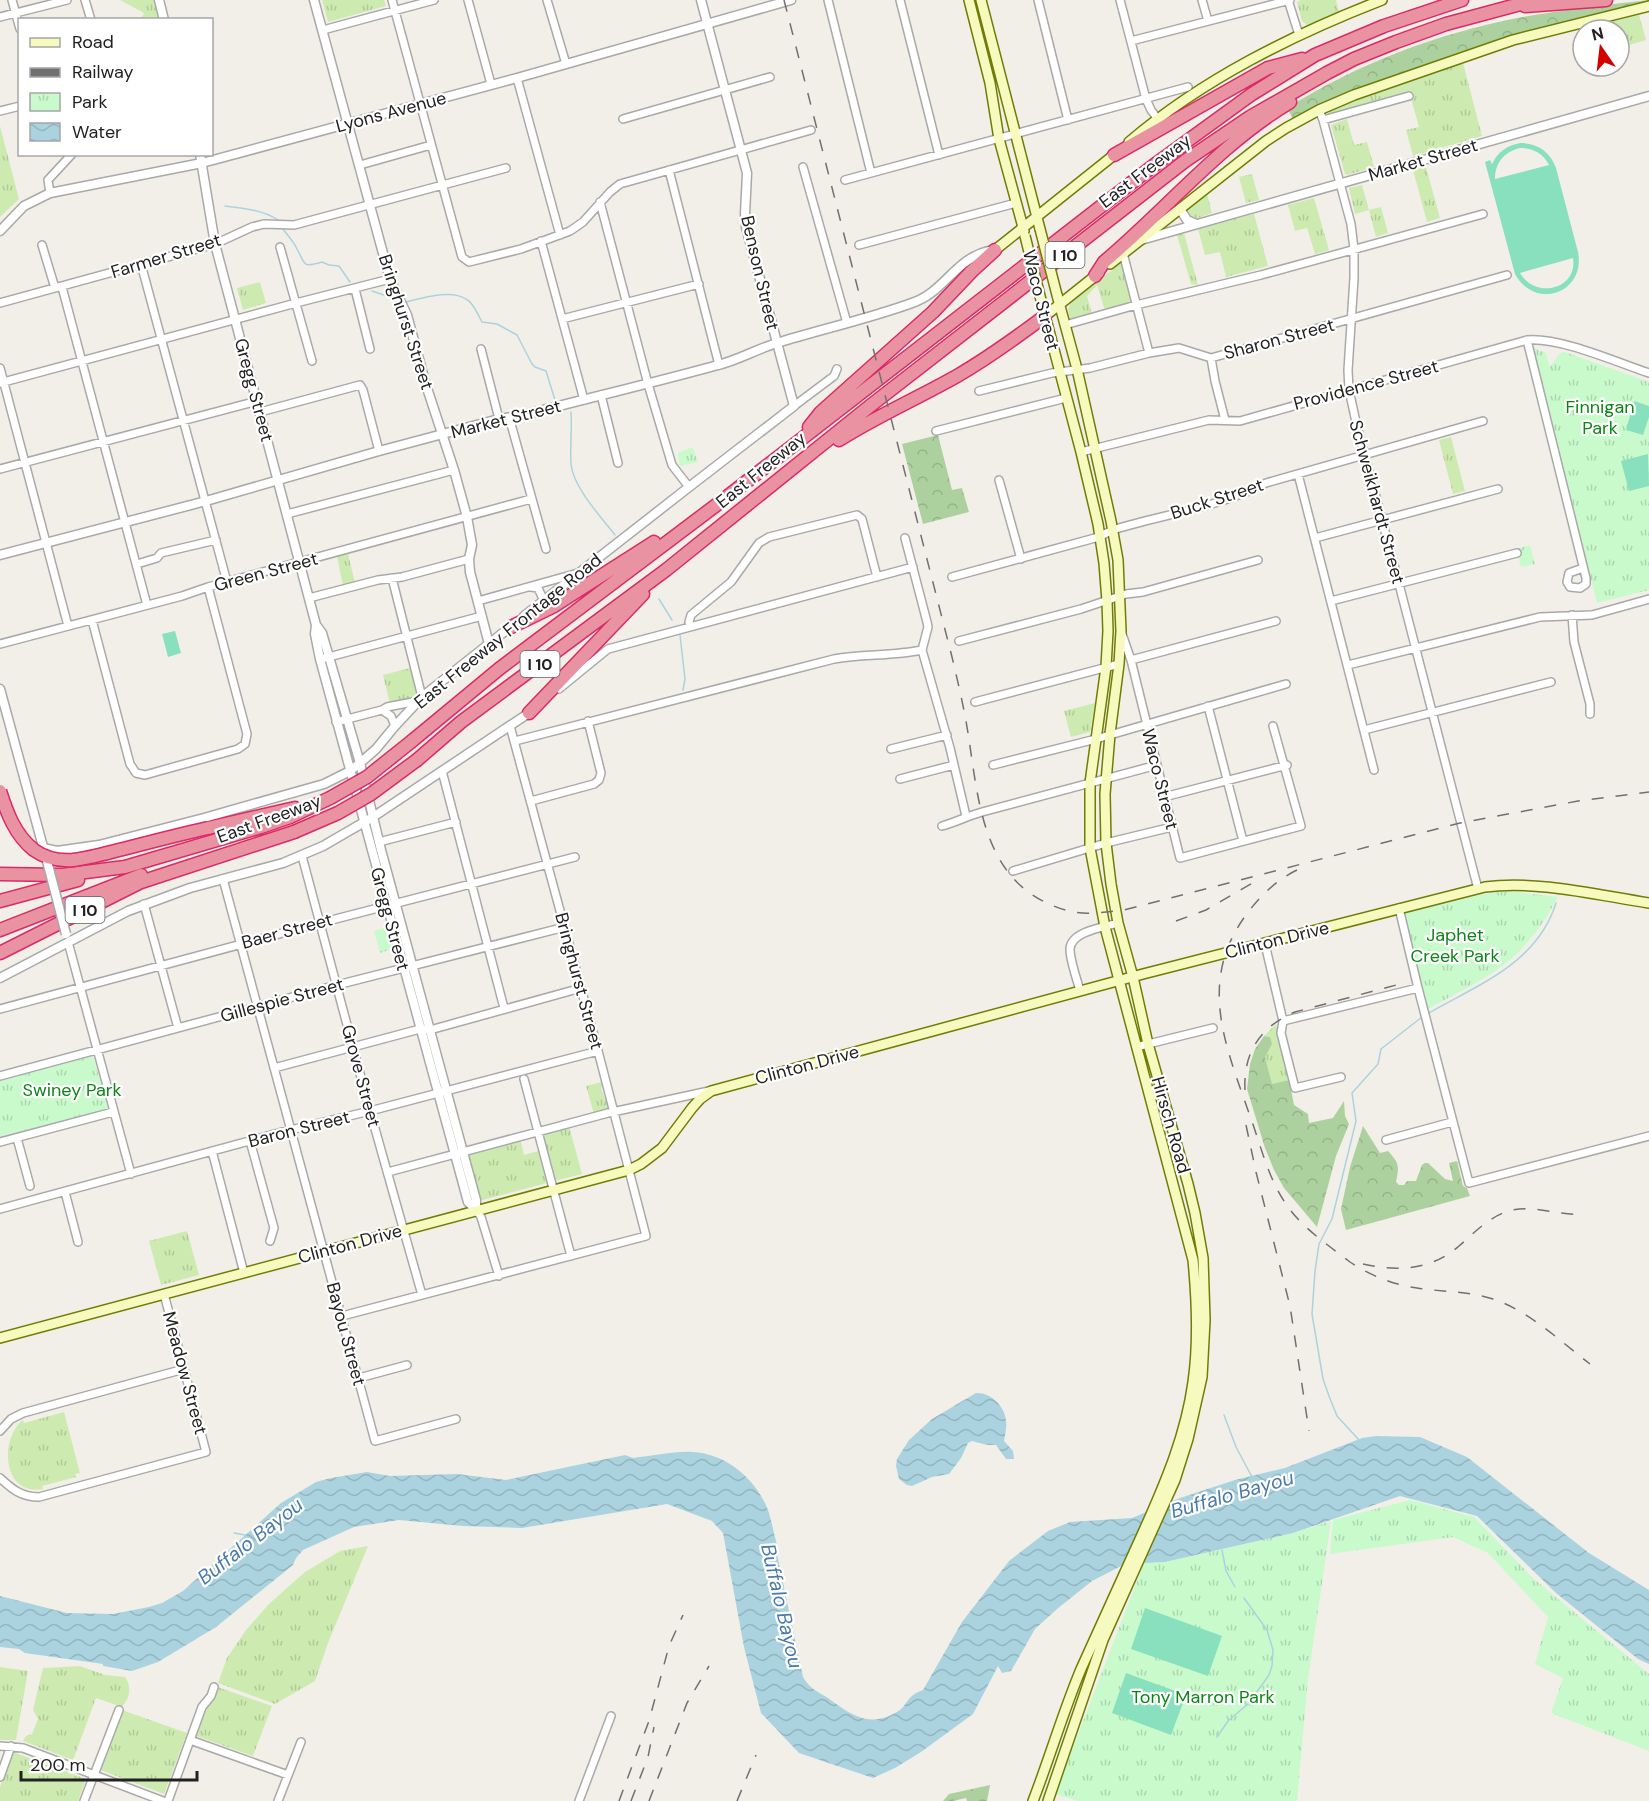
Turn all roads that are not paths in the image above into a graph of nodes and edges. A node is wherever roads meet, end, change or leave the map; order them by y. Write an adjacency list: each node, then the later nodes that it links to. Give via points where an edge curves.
1 (12, 0): 27 (street)
2 (68, 0): 27 (street)
3 (86, 0): 29 (street)
4 (159, 0): 30 (street)
5 (314, 0): 34 (street, Bringhurst Street)
6 (392, 0): 26 (street)
7 (434, 0): 26 (street)
8 (468, 0): 44 (street)
9 (547, 0): 41 (street)
10 (701, 0): 33 (street, Benson Street)
11 (790, 0): 33 (street, Lyons Avenue)
12 (828, 0): 72 (street)
13 (900, 0): 64 (street)
14 (969, 0): 38 (main road, Waco Street)
15 (981, 0): 36 (main road, Waco Street)
16 (1038, 0): 56 (street)
17 (1120, 0): 37 (street)
18 (1202, 0): 32 (street)
19 (1288, 0): 32 (street); 35 (street)
20 (1382, 0): 35 (main road)
21 (1462, 0): 39 (highway, East Freeway / I 10)
22 (1535, 0): 25 (highway, East Freeway / I 10)
23 (1606, 0): 25 (highway)
24 (1649, 6): 52 (main road, via 1490,47)
25 (1509, 7): 40 (highway, East Freeway / I 10, via 1420,33)
26 (395, 11): 34 (street); 50 (street)
27 (16, 13): 28 (street); 31 (street)
28 (0, 17)
29 (90, 18)
30 (164, 18)
31 (18, 21)
32 (1208, 21): 37 (street)
33 (708, 24): 41 (street, Lyons Avenue); 46 (street, Benson Street)
34 (323, 30): 58 (street, Bringhurst Street)
35 (1299, 35): 54 (main road)
36 (991, 39): 38 (main road); 60 (main road, Waco Street)
37 (1131, 41): 49 (street)
38 (980, 42): 61 (main road, Waco Street)
39 (1315, 55): 65 (highway, via 1268,68); 146 (highway, East Freeway / I 10, via 1252,94 1157,163)
40 (1354, 59): 98 (highway, via 1337,76 1279,108 1232,144 1104,262); 156 (highway, East Freeway / I 10, via 1275,101 1185,161)
41 (566, 64): 43 (street, Lyons Avenue)
42 (770, 77): 46 (street)
43 (517, 78): 44 (street, Lyons Avenue); 86 (street)
44 (491, 84): 50 (street, Lyons Avenue)
45 (1188, 87): 49 (street)
46 (725, 90): 55 (street); 63 (street, Benson Street)
47 (1409, 96): 57 (street)
48 (1649, 96): 75 (street, Market Street)
49 (1146, 99): 54 (street); 56 (street)
50 (419, 104): 58 (street, Lyons Avenue); 62 (street)
51 (18, 106): 53 (street)
52 (1318, 110): 57 (street, Schweikhardt Street); 80 (main road, via 1266,141)
53 (0, 111)
54 (1157, 118): 65 (main road)
55 (623, 120)
56 (1068, 120): 60 (street)
57 (1323, 120): 75 (street, Schweikhardt Street)
58 (347, 124): 67 (street, Lyons Avenue); 68 (street, Bringhurst Street)
59 (812, 130): 63 (street)
60 (1016, 134): 61 (street); 82 (main road, Waco Street)
61 (999, 139): 64 (street); 78 (main road, Waco Street)
62 (431, 145): 68 (street); 74 (street)
63 (741, 150): 71 (street); 116 (street, Benson Street, via 748,181 746,227)
64 (939, 155): 72 (street)
65 (1114, 155): 82 (main road)
66 (70, 156): 76 (street, via 48,180)
67 (201, 159): 76 (street, Lyons Avenue); 90 (street, Gregg Street)
68 (360, 165): 79 (street, Bringhurst Street)
69 (803, 167): 112 (street)
70 (506, 168): 74 (street, Farmer Street)
71 (669, 170): 77 (street, via 620,184); 100 (street)
72 (871, 173): 73 (street)
73 (845, 180)
74 (442, 184): 79 (street, Farmer Street); 88 (street, via 465,260 474,261)
75 (1340, 184): 83 (street, Market Street); 93 (street, Schweikhardt Street)
76 (50, 193): 84 (street, Lyons Avenue, via 24,206)
77 (600, 202): 86 (street, via 582,222); 104 (street)
78 (1016, 203): 85 (main road, Waco Street); 91 (street)
79 (370, 204): 90 (street, Farmer Street, via 294,225 252,226); 99 (street, Bringhurst Street)
80 (1180, 209): 83 (street, via 1186,220); 87 (main road)
81 (1483, 214): 93 (street)
82 (1037, 216): 85 (main road); 103 (main road, Waco Street, bridge)
83 (1196, 224): 87 (street, Market Street)
84 (0, 231)
85 (1024, 231): 94 (main road); 108 (main road, Waco Street, bridge)
86 (560, 235): 88 (street)
87 (1140, 240): 95 (main road)
88 (541, 241): 110 (street)
89 (42, 244): 101 (street)
90 (215, 244): 96 (street, Farmer Street); 109 (street, Gregg Street)
91 (859, 245)
92 (280, 247): 106 (street)
93 (1354, 249): 107 (street); 111 (street, Schweikhardt Street)
94 (995, 250): 112 (street, Market Street, via 976,254 961,264 927,297); 146 (highway, via 933,312 821,412)
95 (1123, 254): 98 (main road); 107 (street)
96 (141, 264): 101 (street, Farmer Street); 114 (street)
97 (1507, 275): 111 (street, Sharon Street)
98 (1095, 276): 103 (main road)
99 (390, 279): 102 (street); 145 (street, Bringhurst Street, via 407,315)
100 (699, 284): 104 (street); 123 (street)
101 (58, 288): 105 (street, Farmer Street); 121 (street)
102 (355, 289): 106 (street); 117 (street)
103 (1058, 300): 108 (main road); 113 (main road, Waco Street)
104 (627, 302): 110 (street); 130 (street)
105 (0, 303)
106 (296, 303): 109 (street); 122 (street)
107 (1136, 305): 113 (street); 119 (street)
108 (1043, 310): 127 (main road, Waco Street); 156 (highway, via 1013,340 976,364 860,426)
109 (235, 319): 114 (street); 136 (street, Gregg Street)
110 (562, 319): 135 (street)
111 (1352, 319): 120 (street, Sharon Street); 131 (street, Schweikhardt Street)
112 (847, 323): 116 (street, Market Street)
113 (1065, 325): 126 (main road, Waco Street)
114 (162, 339): 121 (street); 141 (street)
115 (1527, 340): 128 (street, Providence Street, via 1560,343); 131 (street, Providence Street); 184 (street)
116 (777, 343): 123 (street, Market Street); 137 (street, Benson Street)
117 (370, 349)
118 (481, 349): 140 (street)
119 (1149, 353): 120 (street, Sharon Street, via 1179,348); 126 (street, Sharon Street)
120 (1211, 358): 142 (street)
121 (82, 361): 129 (street); 147 (street)
122 (312, 361)
123 (719, 365): 130 (street, Market Street)
124 (0, 369): 129 (street)
125 (837, 369): 137 (street, East Freeway Frontage Road, via 834,376)
126 (1077, 369): 127 (street, Sharon Street); 148 (main road, Waco Street)
127 (1060, 373): 132 (street, Sharon Street); 134 (main road, Waco Street)
128 (1649, 373)
129 (2, 383): 152 (street)
130 (648, 384): 133 (street, Market Street); 160 (street, via 672,465)
131 (1349, 390): 142 (street, Providence Street, via 1240,421); 151 (street, Schweikhardt Street)
132 (979, 391)
133 (601, 395): 135 (street, Market Street); 153 (street)
134 (1066, 398): 144 (street); 150 (main road, Waco Street)
135 (584, 400): 139 (street, Market Street)
136 (257, 401): 138 (street, Gregg Street); 141 (street)
137 (794, 406): 160 (street, East Freeway Frontage Road)
138 (260, 412): 149 (street, via 360,385); 158 (street, Gregg Street)
139 (509, 417): 140 (street, Market Street); 162 (street)
140 (499, 419): 145 (street, Market Street)
141 (184, 420): 147 (street); 163 (street)
142 (1226, 420): 148 (street, Providence Street, via 1209,420)
143 (1483, 421): 151 (street, Buck Street)
144 (936, 431)
145 (443, 435): 149 (street, Market Street); 155 (street, Bringhurst Street)
146 (800, 440): 164 (highway, East Freeway / I 10)
147 (104, 442): 152 (street); 168 (street)
148 (1094, 448): 150 (street, Providence Street); 169 (main road, Waco Street)
149 (380, 451): 158 (street, Market Street)
150 (1081, 452): 170 (main road, Waco Street)
151 (1364, 454): 157 (street, Buck Street); 167 (street, Schweikhardt Street)
152 (26, 463): 154 (street); 174 (street)
153 (618, 463)
154 (0, 470)
155 (454, 470): 165 (street); 166 (street, Bringhurst Street)
156 (790, 471): 185 (highway, East Freeway / I 10)
157 (1298, 474): 169 (street, Buck Street, via 1223,501); 172 (street)
158 (278, 480): 163 (street, Market Street); 165 (street, Gregg Street)
159 (999, 480): 179 (street)
160 (689, 487): 186 (street, East Freeway Frontage Road)
161 (1498, 489): 167 (street)
162 (531, 499): 166 (street, Green Street); 175 (street)
163 (206, 501): 168 (street, Market Street); 173 (street)
164 (719, 503): 207 (highway, via 554,606); 259 (highway, East Freeway / I 10, bridge, via 508,662 367,777 330,798)
165 (287, 514): 181 (street, Gregg Street)
166 (467, 517): 178 (street, Bringhurst Street, via 472,545); 181 (street, Green Street)
167 (1381, 519): 172 (street); 191 (street, Schweikhardt Street)
168 (126, 522): 174 (street, Market Street); 182 (street)
169 (1113, 530): 170 (street, Buck Street); 194 (main road, Waco Street)
170 (1100, 537): 179 (street, Buck Street); 199 (main road, Waco Street)
171 (905, 538): 183 (street)
172 (1315, 538): 200 (street)
173 (216, 540): 182 (street, via 161,553 158,558); 190 (street)
174 (45, 543): 177 (street, Market Street); 206 (street)
175 (546, 549)
176 (1517, 553): 191 (street)
177 (0, 555)
178 (469, 559): 189 (street); 197 (street, Bringhurst Street)
179 (1021, 559): 188 (street, Buck Street)
180 (1258, 560): 194 (street)
181 (300, 563): 190 (street, Green Street); 195 (street, Gregg Street)
182 (137, 564): 201 (street)
183 (913, 567): 187 (street); 215 (street, via 928,627)
184 (1583, 568)
185 (666, 570): 228 (highway); 271 (highway, East Freeway / I 10, bridge, via 371,794 294,832)
186 (580, 572): 193 (street); 198 (street, East Freeway Frontage Road)
187 (877, 576): 208 (street); 208 (street, via 860,516 769,537 759,543 731,582 690,615)
188 (951, 576)
189 (392, 578): 195 (street); 210 (street)
190 (227, 582): 192 (street, Green Street)
191 (1399, 584): 200 (street); 214 (street, Schweikhardt Street)
192 (208, 587): 201 (street, Green Street); 204 (street, via 247,734 245,744 238,749 145,775 136,773 130,764)
193 (531, 587): 197 (street); 198 (street, via 538,588)
194 (1120, 596): 199 (street); 209 (main road, Hirsch Road)
195 (309, 598): 216 (street, Gregg Street, via 315,634)
196 (1649, 599): 202 (street, via 1592,615)
197 (478, 601): 203 (street, Bringhurst Street)
198 (544, 601): 207 (street, East Freeway Frontage Road)
199 (1107, 601): 211 (street); 220 (main road, Hirsch Road)
200 (1331, 601): 219 (street)
201 (147, 605): 204 (street, Green Street)
202 (1572, 615): 214 (street, via 1540,616); 230 (street)
203 (482, 616): 210 (street); 213 (street, Bringhurst Street)
204 (92, 620): 206 (street, Green Street)
205 (1276, 621): 217 (street)
206 (68, 626): 212 (street, Green Street)
207 (511, 627): 213 (street, East Freeway Frontage Road)
208 (690, 627): 228 (street, via 602,652)
209 (1121, 631): 217 (street, Waco Street); 218 (main road, Hirsch Road)
210 (406, 636): 216 (street); 224 (street)
211 (958, 641)
212 (0, 644)
213 (489, 644): 224 (street, East Freeway Frontage Road)
214 (1415, 648): 219 (street); 229 (street, Schweikhardt Street)
215 (922, 650): 232 (street, via 834,659); 240 (street)
216 (325, 658): 231 (street, Gregg Street); 233 (street, Gregg Street)
217 (1131, 660): 234 (street, Waco Street)
218 (1119, 664): 220 (street); 239 (main road, Hirsch Road)
219 (1347, 665): 238 (street)
220 (1106, 667): 225 (street); 241 (main road, Hirsch Road)
221 (1551, 682): 229 (street)
222 (1287, 684): 226 (street)
223 (0, 689): 269 (street)
224 (420, 699): 227 (street); 235 (street, East Freeway Frontage Road)
225 (975, 702)
226 (1208, 706): 234 (street); 254 (street)
227 (382, 710): 231 (street); 235 (street, via 391,716)
228 (529, 713): 236 (street)
229 (1431, 713): 238 (street); 281 (street, Schweikhardt Street)
230 (1590, 714)
231 (347, 719): 233 (street); 244 (street, Gregg Street)
232 (588, 721): 242 (street); 258 (street, via 600,780)
233 (336, 722): 250 (street, Gregg Street)
234 (1147, 723): 239 (street); 247 (street, Waco Street)
235 (395, 726): 244 (street, East Freeway Frontage Road)
236 (510, 726): 242 (street, Bringhurst Street); 251 (street)
237 (1273, 726): 248 (street)
238 (1364, 730): 249 (street)
239 (1110, 734): 241 (street); 252 (main road, Hirsch Road)
240 (946, 735): 243 (street); 245 (street)
241 (1096, 739): 246 (street); 255 (main road, Hirsch Road)
242 (515, 741): 258 (street, Bringhurst Street)
243 (891, 749)
244 (360, 763): 250 (street, East Freeway Frontage Road); 261 (street, Gregg Street)
245 (954, 765): 253 (street); 260 (street)
246 (993, 765)
247 (1157, 765): 252 (street); 257 (street, Waco Street)
248 (1287, 765): 254 (street); 266 (street, via 1301,826)
249 (1374, 770)
250 (350, 771): 262 (street, Gregg Street); 269 (street, East Freeway Frontage Road, via 310,789 149,833 83,848)
251 (442, 771): 261 (street); 263 (street)
252 (1106, 778): 255 (street); 268 (main road, Hirsch Road)
253 (900, 779)
254 (1227, 780): 257 (street); 266 (street)
255 (1090, 783): 260 (street); 270 (main road, Hirsch Road)
256 (0, 791): 259 (highway, bridge, via 13,824 26,842 35,851 58,859 99,855)
257 (1164, 797): 265 (street, Waco Street)
258 (531, 801): 274 (street, Bringhurst Street)
259 (290, 813): 275 (highway, East Freeway / I 10)
260 (966, 816): 264 (street)
261 (373, 817): 262 (street); 267 (street, Gregg Street)
262 (363, 822): 272 (street); 285 (street, Gregg Street)
263 (456, 822): 267 (street); 280 (street)
264 (942, 826)
265 (1172, 827): 266 (street, Waco Street, via 1180,858); 268 (street)
266 (1243, 841)
267 (380, 842): 285 (street, Gregg Street)
268 (1106, 843): 270 (street); 288 (main road, Hirsch Road)
269 (43, 848): 292 (street, bridge)
270 (1090, 848): 276 (street); 290 (main road, Hirsch Road)
271 (228, 853): 277 (highway, East Freeway / I 10); 291 (highway, via 135,877)
272 (302, 856): 279 (street); 287 (street, Grove Street)
273 (575, 857): 274 (street, Baer Street)
274 (548, 864): 280 (street, Baer Street); 289 (street, Bringhurst Street)
275 (125, 867): 278 (highway, East Freeway / I 10, via 62,875); 282 (highway)
276 (1013, 871)
277 (172, 872): 296 (highway, East Freeway / I 10, via 141,882); 297 (highway)
278 (0, 874)
279 (223, 879): 284 (street); 293 (street, Bayou Street)
280 (473, 884): 285 (street, Baer Street); 295 (street)
281 (1478, 889): 283 (main road, Clinton Drive, via 1512,885); 286 (main road, Clinton Drive)
282 (0, 901)
283 (1649, 903)
284 (144, 904): 292 (street); 298 (street)
285 (391, 905): 287 (street, Baer Street); 299 (street, Gregg Street)
286 (1399, 909): 294 (main road, Clinton Drive); 306 (street)
287 (320, 923): 293 (street, Baer Street); 303 (street, Grove Street)
288 (1118, 923): 290 (street); 300 (main road, Hirsch Road)
289 (565, 927): 295 (street, Gillespie Street); 305 (street, Bringhurst Street)
290 (1105, 927): 302 (main road, Hirsch Road); 307 (street, via 1085,932 1071,944)
291 (0, 930)
292 (67, 938): 301 (street); 304 (street)
293 (240, 944): 298 (street, Baer Street); 308 (street, Bayou Street)
294 (1265, 944): 300 (main road, Clinton Drive); 311 (street)
295 (488, 946): 299 (street, Gillespie Street); 309 (street)
296 (0, 953)
297 (0, 961)
298 (160, 966): 304 (street, Baer Street); 312 (street)
299 (408, 967): 303 (street, Gillespie Street); 314 (street, Gregg Street); 315 (street, Gregg Street)
300 (1133, 977): 302 (main road, Clinton Drive); 316 (main road, Hirsch Road)
301 (0, 978)
302 (1119, 980): 307 (main road, Clinton Drive); 318 (main road, Hirsch Road)
303 (337, 985): 308 (street, Gillespie Street); 317 (street, Grove Street)
304 (80, 988): 310 (street, Baer Street); 319 (street)
305 (580, 988): 309 (street); 320 (street, Bringhurst Street)
306 (1419, 990): 311 (street); 330 (street)
307 (1080, 991): 325 (main road, Clinton Drive)
308 (256, 1007): 312 (street, Gillespie Street); 321 (street, Bayou Street)
309 (504, 1008): 315 (street)
310 (0, 1009)
311 (1283, 1021): 323 (street, via 1281,1033 1295,1088)
312 (178, 1028): 319 (street, Gillespie Street)
313 (1213, 1028): 316 (street)
314 (420, 1029): 315 (street); 317 (street); 326 (street, Gregg Street)
315 (430, 1030): 326 (street, Gregg Street)
316 (1148, 1044): 318 (street); 364 (main road, Hirsch Road, via 1188,1184 1203,1258 1202,1377)
317 (354, 1047): 321 (street); 327 (street, Grove Street)
318 (1136, 1047): 364 (main road, Hirsch Road, via 1193,1260 1197,1336)
319 (97, 1050): 322 (street, Gillespie Street); 329 (street)
320 (598, 1051): 326 (street, Baron Street); 328 (street, Bringhurst Street)
321 (274, 1068): 331 (street, Bayou Street)
322 (0, 1076)
323 (1341, 1077)
324 (524, 1079): 332 (street)
325 (711, 1091): 328 (street); 340 (main road, Clinton Drive, via 692,1108 662,1148)
326 (442, 1092): 327 (street, Baron Street); 339 (street, Gregg Street)
327 (370, 1111): 331 (street, Baron Street); 341 (street, Grove Street)
328 (614, 1111): 332 (street); 340 (street, Bringhurst Street)
329 (113, 1112): 334 (street); 342 (street)
330 (1452, 1122): 333 (street, via 1469,1183); 335 (street)
331 (290, 1130): 336 (street, Baron Street); 351 (street, Bayou Street)
332 (538, 1131): 339 (street); 344 (street)
333 (1649, 1136)
334 (17, 1138): 337 (street); 343 (street)
335 (1386, 1140)
336 (250, 1141): 338 (street, Baron Street); 349 (street, via 274,1228)
337 (0, 1142)
338 (212, 1151): 342 (street, Baron Street); 353 (street)
339 (459, 1153): 341 (street); 347 (street, Gregg Street)
340 (629, 1170): 344 (main road, Clinton Drive); 352 (street, Bringhurst Street, via 646,1236)
341 (387, 1172): 348 (street, Grove Street)
342 (130, 1174): 345 (street, Baron Street)
343 (30, 1186)
344 (553, 1190): 347 (main road, Clinton Drive); 352 (street)
345 (65, 1191): 346 (street, Baron Street); 350 (street)
346 (0, 1209)
347 (476, 1210): 348 (main road, Clinton Drive); 354 (street, Gregg Street)
348 (404, 1229): 351 (main road, Clinton Drive); 356 (street, Grove Street)
349 (270, 1240)
350 (78, 1242)
351 (324, 1251): 353 (main road, Clinton Drive); 357 (street, Bayou Street)
352 (571, 1256): 354 (street)
353 (244, 1273): 355 (main road, Clinton Drive)
354 (499, 1275): 356 (street)
355 (164, 1294): 358 (main road, Clinton Drive); 360 (street, Meadow Street)
356 (422, 1295): 357 (street)
357 (342, 1316): 361 (street, Bayou Street)
358 (0, 1338)
359 (407, 1365): 361 (street)
360 (184, 1369): 363 (street, via 23,1413 10,1419); 365 (street, Meadow Street, via 206,1452 39,1497 18,1493)
361 (359, 1378): 362 (street, Bayou Street, via 375,1441)
362 (456, 1419)
363 (0, 1431)
364 (1185, 1438): 366 (main road, Hirsch Road, via 1175,1480)
365 (2, 1480)
366 (1099, 1639): 377 (main road, via 1063,1715); 378 (main road)
367 (214, 1687): 370 (street)
368 (119, 1710): 374 (street)
369 (611, 1716): 383 (street)
370 (190, 1740): 375 (street); 381 (street)
371 (301, 1742): 375 (street)
372 (0, 1746): 373 (street)
373 (11, 1746): 374 (street); 376 (street)
374 (94, 1774): 379 (street); 380 (street)
375 (288, 1775): 382 (street)
376 (0, 1777)
377 (1036, 1793): 378 (main road)
378 (1049, 1796)
379 (84, 1801)
380 (163, 1801)
381 (168, 1801)
382 (278, 1801)
383 (579, 1801)

